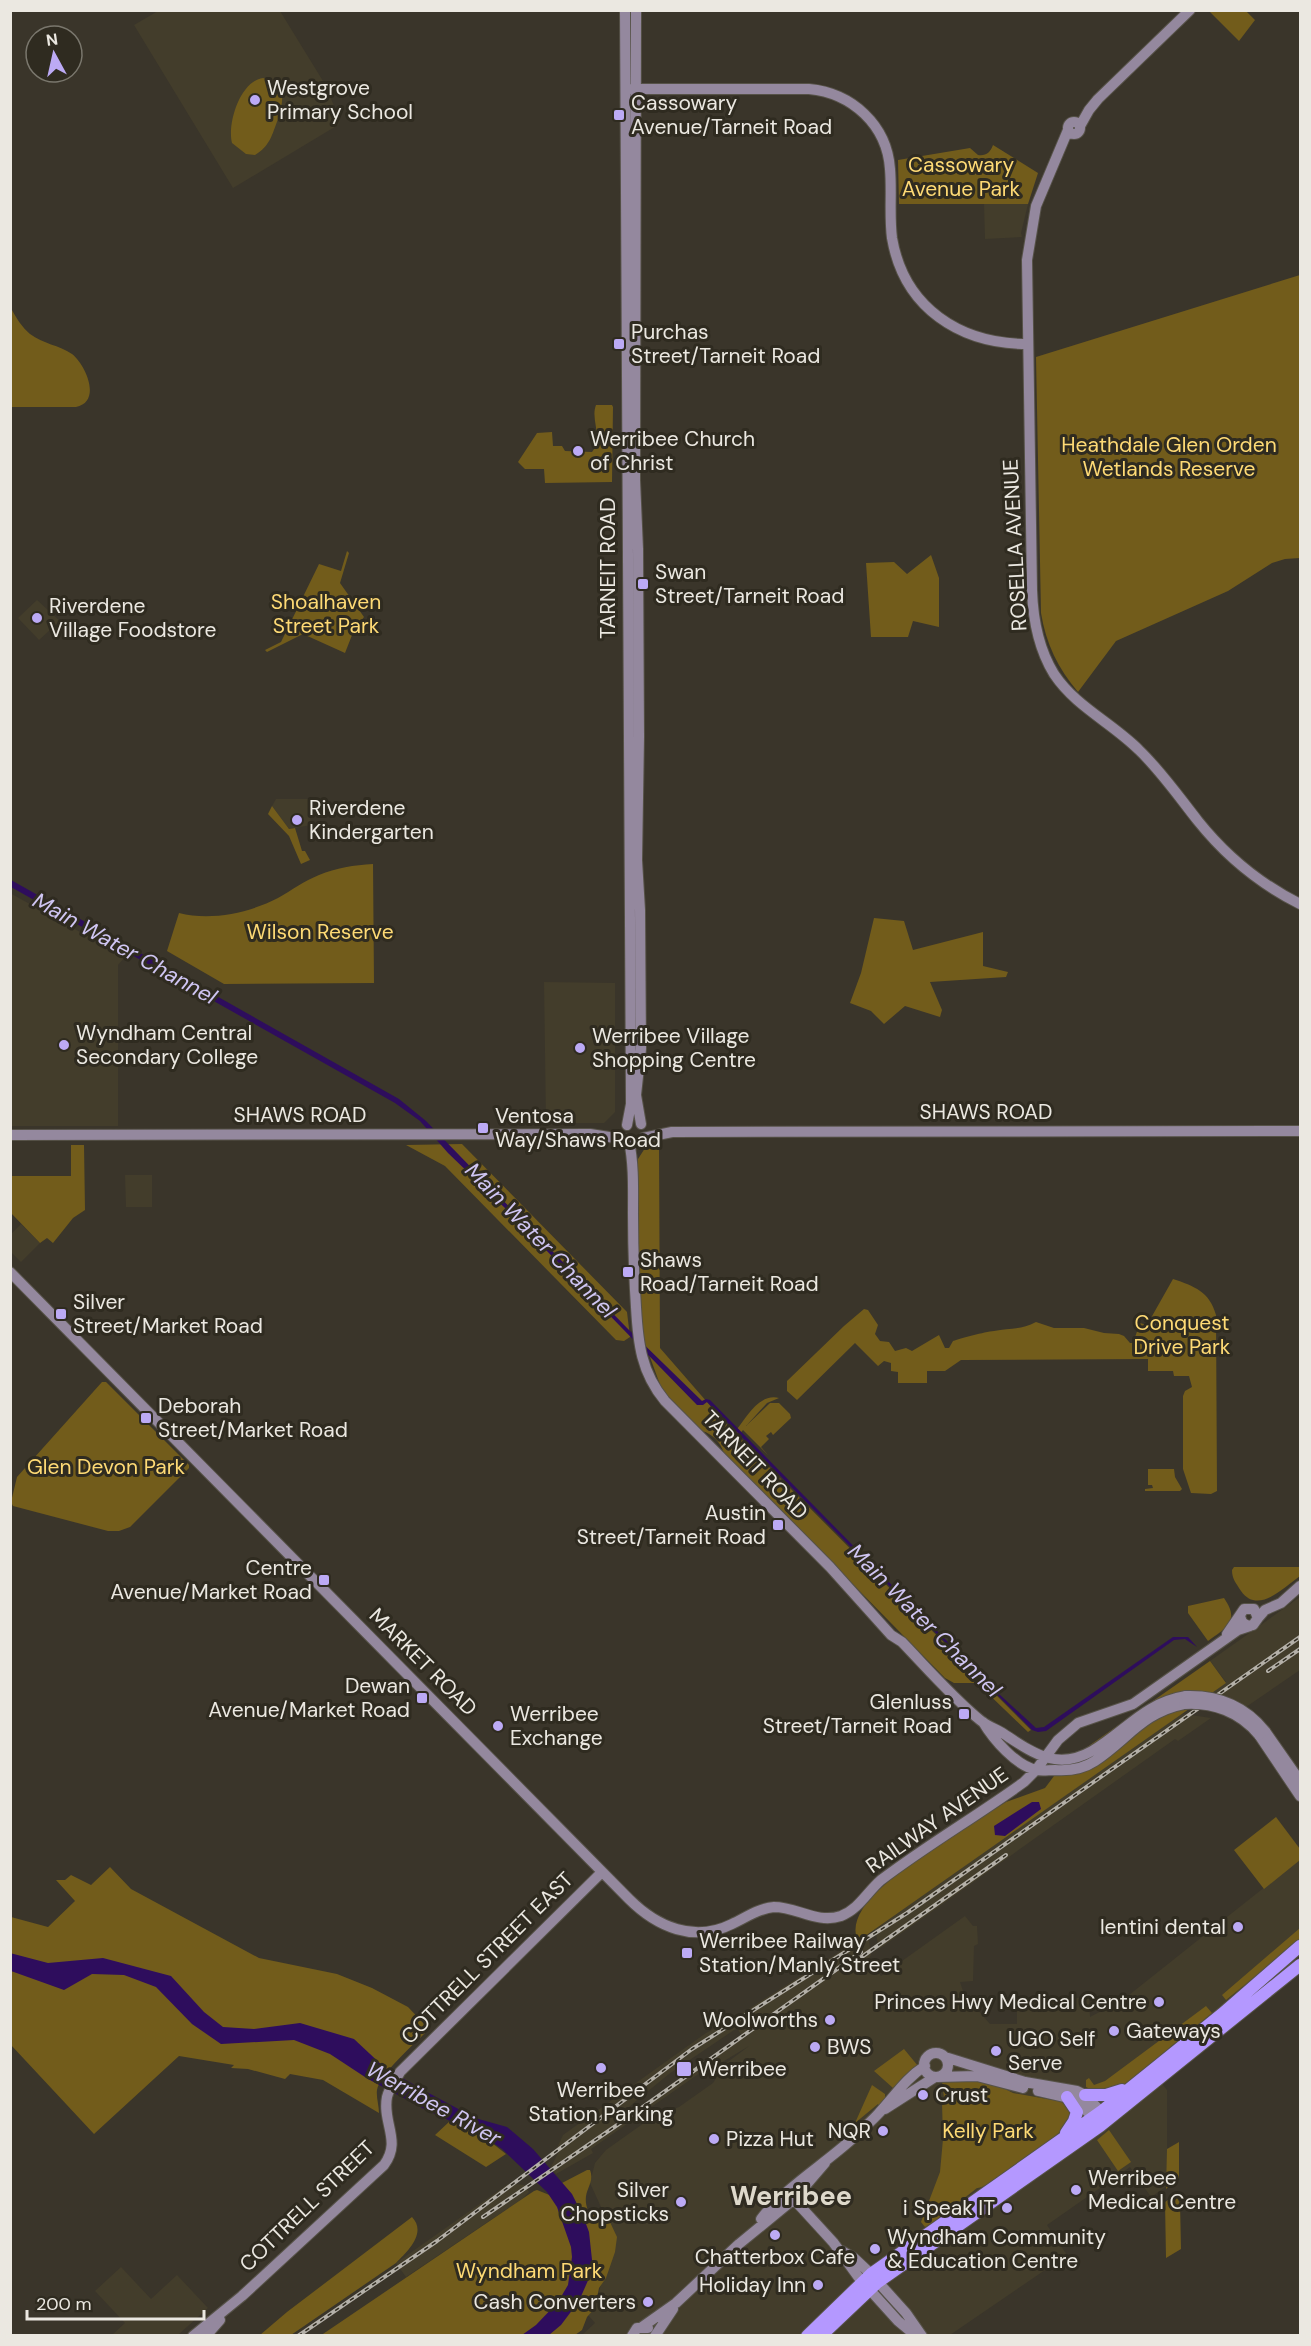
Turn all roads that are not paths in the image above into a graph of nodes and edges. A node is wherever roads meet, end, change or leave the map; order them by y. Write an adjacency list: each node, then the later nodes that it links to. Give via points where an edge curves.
1 (625, 10): 4 (street, TARNEIT ROAD)
2 (636, 10): 4 (street, TARNEIT ROAD)
3 (1190, 10): 7 (street, ROSELLA AVENUE, via 1089,110 1061,149 1043,186 1030,233)
4 (630, 89): 5 (street, TARNEIT ROAD); 6 (street, TARNEIT ROAD); 7 (street, via 803,88 830,93 852,103 873,124 885,146 890,167 894,247 900,267 918,297 962,332 999,343)
5 (636, 268): 6 (street, via 629,270); 8 (street, TARNEIT ROAD, via 638,549)
6 (625, 315): 8 (street, TARNEIT ROAD)
7 (1028, 344): 9 (street, ROSELLA AVENUE, via 1033,609 1047,661 1073,697 1148,759 1227,853 1259,879)
8 (633, 700): 10 (street, TARNEIT ROAD, via 640,910)
9 (1300, 903)
10 (635, 1012): 11 (street, TARNEIT ROAD); 12 (street, TARNEIT ROAD)
11 (629, 1029): 12 (street); 14 (street, TARNEIT ROAD, via 631,1104)
12 (641, 1030): 13 (street, TARNEIT ROAD, via 636,1095)
13 (642, 1125): 14 (street, via 635,1122); 16 (street, SHAWS ROAD); 19 (street, via 645,1132)
14 (627, 1126): 17 (street, SHAWS ROAD); 19 (street, via 625,1135)
15 (1300, 1131): 16 (street, SHAWS ROAD)
16 (672, 1132): 19 (street, SHAWS ROAD)
17 (590, 1134): 18 (street, SHAWS ROAD); 19 (street, SHAWS ROAD)
18 (10, 1135)
19 (635, 1140): 27 (street, TARNEIT ROAD, via 638,1345 650,1381 891,1635)
20 (10, 1272): 33 (street, MARKET ROAD)
21 (1300, 1586): 22 (street); 24 (street)
22 (1252, 1608): 23 (street, via 1244,1609); 24 (street, via 1256,1611)
23 (1240, 1616): 24 (street, via 1244,1624); 25 (street)
24 (1254, 1622): 25 (street)
25 (1217, 1646): 29 (street, via 1133,1704 1078,1723 1058,1740)
26 (1185, 1700): 28 (street, TARNEIT ROAD, bridge, via 1208,1697 1227,1702 1244,1711); 29 (street, TARNEIT ROAD, via 1166,1701 1147,1709 1085,1754 1067,1759); 30 (street, TARNEIT ROAD, via 1149,1717 1089,1765 1065,1771)
27 (982, 1722): 29 (street, TARNEIT ROAD, via 1028,1752); 30 (street, TARNEIT ROAD, via 991,1737 1024,1765)
28 (1262, 1733): 31 (street, TARNEIT ROAD); 32 (street, TARNEIT ROAD)
29 (1046, 1758): 30 (street, RAILWAY AVENUE)
30 (1036, 1770): 34 (street, RAILWAY AVENUE, via 1005,1796 882,1880)
31 (1300, 1781)
32 (1300, 1796)
33 (602, 1872): 34 (street, MARKET ROAD, via 645,1914 666,1926 689,1932 718,1929 776,1907 830,1918 841,1916); 40 (street, COTTRELL STREET EAST)
34 (861, 1902)
35 (1300, 1946): 37 (highway)
36 (1300, 1965): 37 (highway)
37 (1227, 2018): 42 (highway); 46 (highway)
38 (945, 2057): 39 (street, via 933,2053); 41 (street, via 947,2071); 43 (street, via 1025,2082)
39 (925, 2066): 41 (street); 45 (street)
40 (399, 2073): 51 (street, COTTRELL STREET, via 389,2091 387,2117 393,2150 390,2157)
41 (936, 2077): 44 (street, via 977,2076); 45 (street)
42 (1132, 2086): 43 (highway, via 1106,2095); 46 (highway)
43 (1085, 2095): 46 (street)
44 (1067, 2097): 46 (street); 47 (highway, via 1077,2112)
45 (879, 2113): 49 (street)
46 (1100, 2118): 47 (highway); 48 (highway)
47 (1059, 2141): 48 (highway)
48 (1007, 2185): 50 (highway)
49 (791, 2196): 50 (street); 52 (street)
50 (870, 2282): 54 (highway); 60 (street, via 898,2321); 61 (street, via 906,2313)
51 (242, 2296): 55 (street, COTTRELL STREET); 56 (street, COTTRELL STREET)
52 (676, 2303): 53 (street); 58 (street)
53 (642, 2327): 57 (street); 58 (street, via 649,2328)
54 (824, 2328): 59 (highway)
55 (193, 2336)
56 (206, 2336)
57 (632, 2336)
58 (654, 2336)
59 (807, 2336)
60 (916, 2336)
61 (922, 2336)

